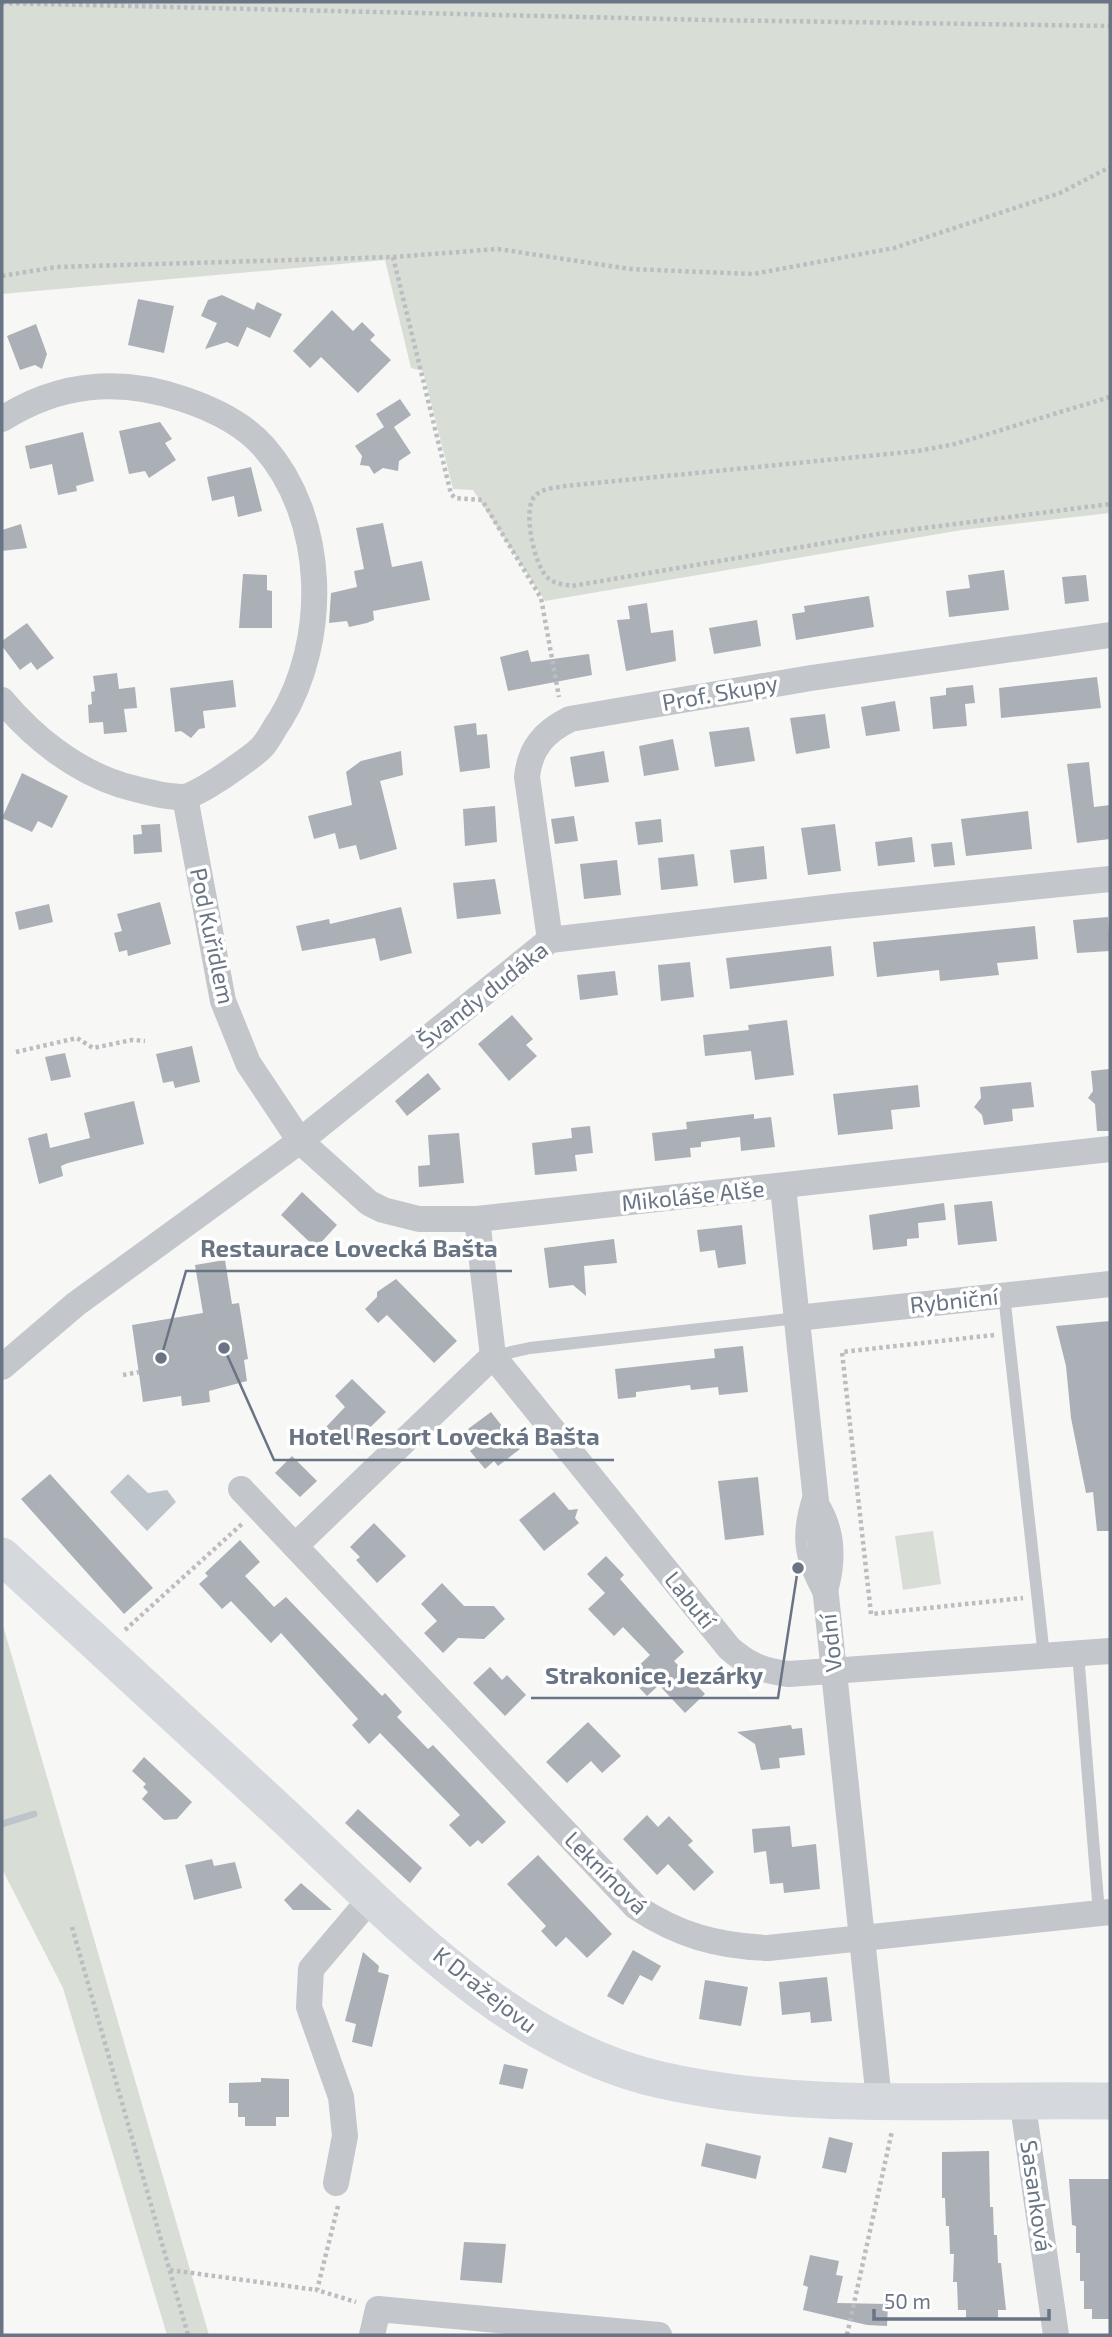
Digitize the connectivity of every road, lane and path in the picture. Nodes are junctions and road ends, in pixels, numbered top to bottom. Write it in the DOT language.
graph roads {
  1 [pos="2,3"];
  2 [pos="1110,26"];
  3 [pos="1110,167"];
  4 [pos="393,257"];
  5 [pos="2,276"];
  6 [pos="1110,397"];
  7 [pos="2,419"];
  8 [pos="1110,504"];
  9 [pos="1110,635"];
  10 [pos="2,700"];
  11 [pos="564,722"];
  12 [pos="185,797"];
  13 [pos="1110,879"];
  14 [pos="550,940"];
  15 [pos="145,1041"];
  16 [pos="16,1052"];
  17 [pos="300,1141"];
  18 [pos="1110,1150"];
  19 [pos="783,1187"];
  20 [pos="477,1219"];
  21 [pos="1110,1284"];
  22 [pos="1004,1295"];
  23 [pos="797,1318"];
  24 [pos="1008,1334"];
  25 [pos="493,1356"];
  26 [pos="2,1367"];
  27 [pos="139,1373"];
  28 [pos="122,1375"];
  29 [pos="250,1498"];
  30 [pos="295,1546"];
  31 [pos="2,1556"];
  32 [pos="1038,1596"];
  33 [pos="104,1649"];
  34 [pos="1110,1651"];
  35 [pos="1078,1653"];
  36 [pos="1044,1656"];
  37 [pos="834,1672"];
  38 [pos="372,1897"];
  39 [pos="1105,1912"];
  40 [pos="72,1927"];
  41 [pos="862,1936"];
  42 [pos="1022,2099"];
  43 [pos="1110,2101"];
  44 [pos="886,2112"];
  45 [pos="337,2183"];
  46 [pos="170,2270"];
  47 [pos="317,2290"];
  48 [pos="378,2309"];
  49 [pos="188,2335"];
  50 [pos="372,2335"];
  51 [pos="659,2335"];
  52 [pos="847,2335"];
  53 [pos="1056,2335"];
  1 -- 2 [label="path"];
  3 -- 4 [label="path"];
  4 -- 5 [label="path"];
  4 -- 11 [label="path"];
  6 -- 8 [label="path"];
  7 -- 12 [label="street"];
  9 -- 11 [label="street, Prof. Skupy"];
  10 -- 12 [label="street"];
  11 -- 14 [label="street, Prof. Skupy"];
  12 -- 17 [label="street, Pod Kuřidlem"];
  13 -- 14 [label="street, Švandy dudáka"];
  14 -- 17 [label="street, Švandy dudáka"];
  15 -- 16 [label="path"];
  17 -- 20 [label="street, Mikoláše Alše"];
  17 -- 26 [label="street, Švandy dudáka"];
  18 -- 19 [label="street, Mikoláše Alše"];
  19 -- 20 [label="street, Mikoláše Alše"];
  19 -- 23 [label="street, Vodní"];
  20 -- 25 [label="street"];
  21 -- 22 [label="street, Rybniční"];
  22 -- 23 [label="street, Rybniční"];
  22 -- 24 [label="lane"];
  23 -- 25 [label="lane"];
  23 -- 37 [label="street, Vodní"];
  24 -- 32 [label="lane"];
  24 -- 32 [label="path"];
  25 -- 30 [label="street"];
  25 -- 37 [label="street, Labutí"];
  27 -- 28 [label="path"];
  29 -- 30 [label="street, Leknínová"];
  29 -- 33 [label="path"];
  30 -- 41 [label="street, Leknínová"];
  31 -- 33 [label="street, K Dražejovu"];
  32 -- 36 [label="lane"];
  33 -- 38 [label="street, K Dražejovu"];
  34 -- 35 [label="street, Labutí"];
  35 -- 36 [label="street, Labutí"];
  35 -- 39 [label="lane"];
  36 -- 37 [label="street, Labutí"];
  37 -- 41 [label="street, Vodní"];
  38 -- 44 [label="street, K Dražejovu"];
  38 -- 45 [label="street"];
  39 -- 41 [label="street, Leknínová"];
  40 -- 46 [label="path"];
  41 -- 44 [label="street, Vodní"];
  42 -- 43 [label="street, K Dražejovu"];
  42 -- 44 [label="street, K Dražejovu"];
  42 -- 53 [label="street, Sasanková"];
  44 -- 52 [label="path"];
  45 -- 47 [label="path"];
  46 -- 47 [label="path"];
  46 -- 49 [label="path"];
  47 -- 48 [label="path"];
  48 -- 50 [label="street"];
  48 -- 51 [label="street"];
}
